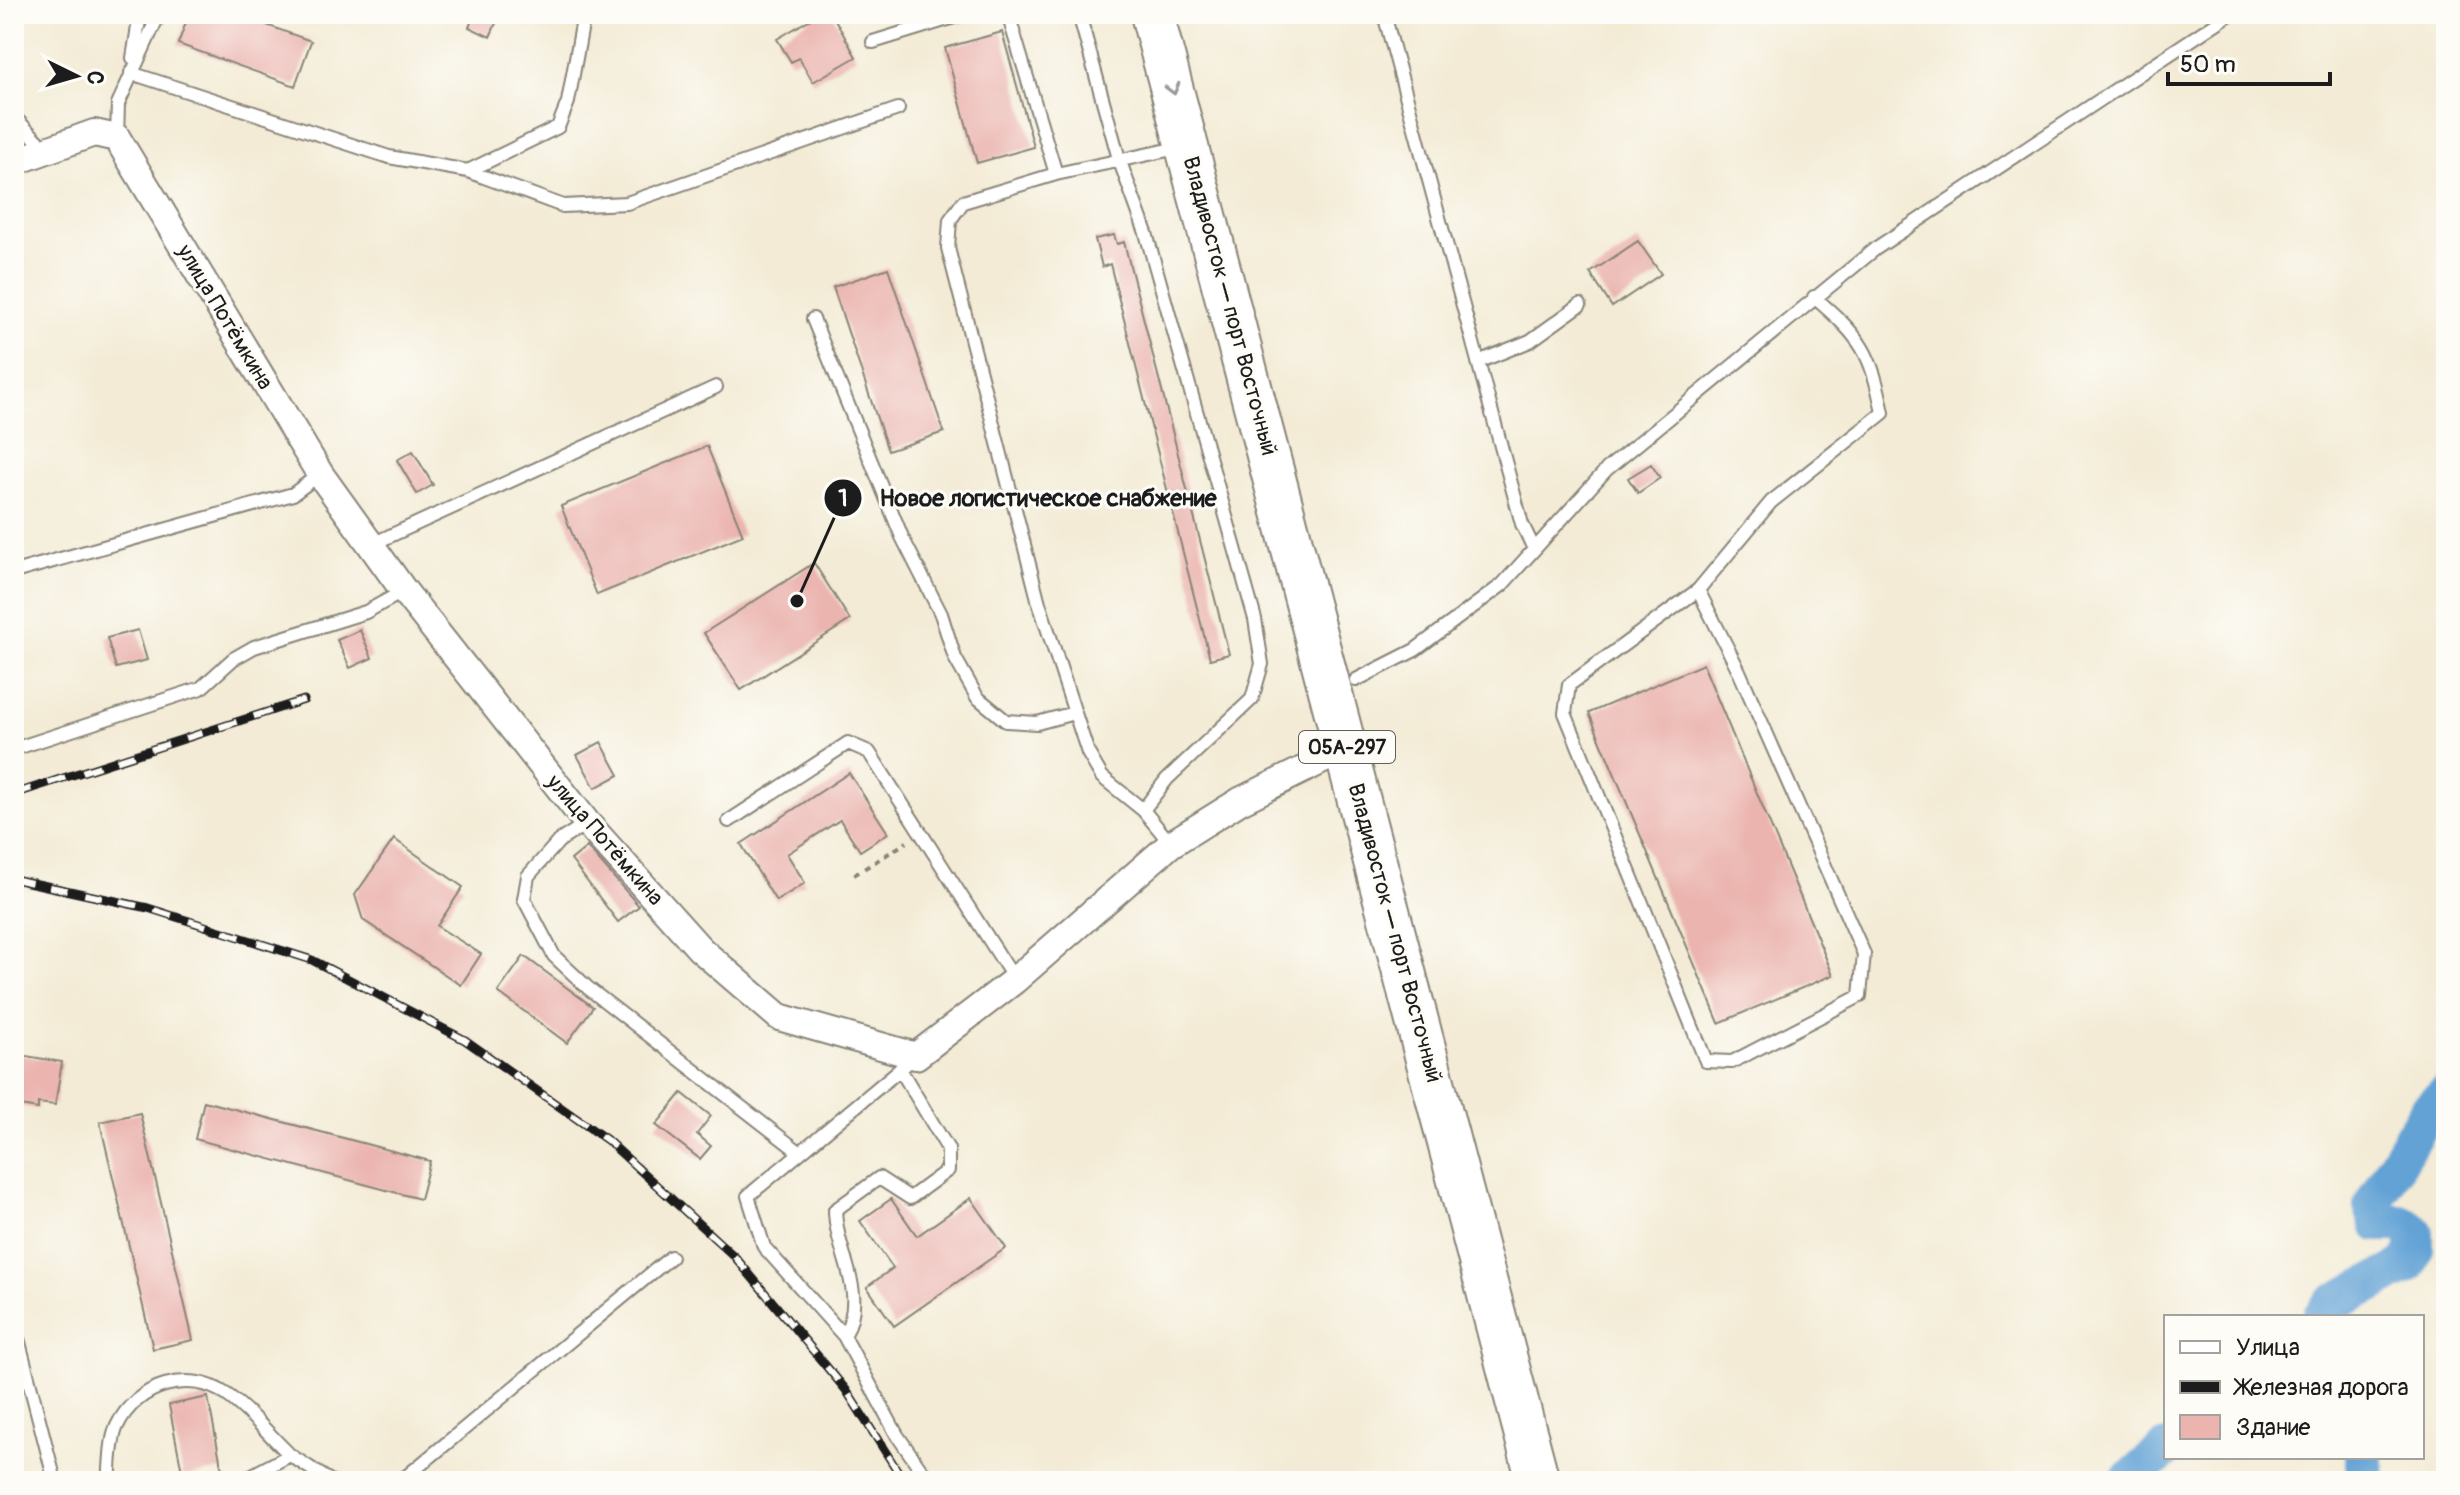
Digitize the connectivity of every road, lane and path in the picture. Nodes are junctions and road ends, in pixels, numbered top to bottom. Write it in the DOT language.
graph roads {
  1 [pos="140,14"];
  2 [pos="159,14"];
  3 [pos="584,14"];
  4 [pos="964,14"];
  5 [pos="1008,14"];
  6 [pos="1079,14"];
  7 [pos="1152,14"];
  8 [pos="1181,14"];
  9 [pos="1384,14"];
  10 [pos="2230,14"];
  11 [pos="873,42"];
  12 [pos="131,73"];
  13 [pos="898,109"];
  14 [pos="14,117"];
  15 [pos="117,138"];
  16 [pos="1188,146"];
  17 [pos="48,151"];
  18 [pos="1119,159"];
  19 [pos="14,162"];
  20 [pos="468,171"];
  21 [pos="1056,174"];
  22 [pos="1814,297"];
  23 [pos="1580,305"];
  24 [pos="813,319"];
  25 [pos="1478,362"];
  26 [pos="716,387"];
  27 [pos="320,474"];
  28 [pos="370,545"];
  29 [pos="1534,549"];
  30 [pos="14,572"];
  31 [pos="1698,590"];
  32 [pos="404,591"];
  33 [pos="1356,680"];
  34 [pos="1074,713"];
  35 [pos="1347,748"];
  36 [pos="14,749"];
  37 [pos="1143,810"];
  38 [pos="729,821"];
  39 [pos="587,823"];
  40 [pos="919,834"];
  41 [pos="1171,844"];
  42 [pos="854,875"];
  43 [pos="1015,980"];
  44 [pos="908,1063"];
  45 [pos="798,1151"];
  46 [pos="671,1257"];
  47 [pos="14,1323"];
  48 [pos="844,1336"];
  49 [pos="290,1455"];
  50 [pos="55,1481"];
  51 [pos="109,1481"];
  52 [pos="241,1481"];
  53 [pos="330,1481"];
  54 [pos="401,1481"];
  55 [pos="929,1481"];
  56 [pos="1538,1481"];
  57 [pos="1565,1481"];
  1 -- 12 [label="lane"];
  2 -- 12 [label="lane"];
  3 -- 20 [label="lane"];
  4 -- 11 [label="lane"];
  5 -- 21 [label="lane"];
  6 -- 18 [label="lane"];
  7 -- 16 [label="highway, Владивосток — порт Восточный / 05А-297, one-way"];
  8 -- 33 [label="highway, Владивосток — порт Восточный / 05А-297"];
  9 -- 25 [label="lane"];
  10 -- 22 [label="lane"];
  12 -- 15 [label="lane"];
  12 -- 20 [label="lane"];
  13 -- 20 [label="lane"];
  14 -- 17 [label="lane"];
  15 -- 17 [label="street"];
  15 -- 27 [label="street, улица Потёмкина"];
  16 -- 18 [label="lane"];
  16 -- 35 [label="highway, Владивосток — порт Восточный / 05А-297"];
  17 -- 19 [label="street"];
  18 -- 21 [label="lane"];
  18 -- 37 [label="lane"];
  21 -- 34 [label="lane"];
  22 -- 29 [label="lane"];
  22 -- 31 [label="lane"];
  23 -- 25 [label="lane"];
  24 -- 34 [label="lane"];
  25 -- 29 [label="lane"];
  26 -- 28 [label="lane"];
  27 -- 28 [label="street, улица Потёмкина"];
  27 -- 30 [label="lane"];
  28 -- 32 [label="street, улица Потёмкина"];
  29 -- 33 [label="lane"];
  31 -- 31 [label="lane"];
  32 -- 36 [label="lane"];
  32 -- 39 [label="street, улица Потёмкина"];
  33 -- 57 [label="highway, Владивосток — порт Восточный / 05А-297"];
  34 -- 37 [label="lane"];
  35 -- 41 [label="street"];
  35 -- 56 [label="highway, Владивосток — порт Восточный / 05А-297"];
  37 -- 41 [label="lane"];
  38 -- 40 [label="lane"];
  39 -- 44 [label="street, улица Потёмкина"];
  39 -- 45 [label="lane"];
  40 -- 42 [label="path"];
  40 -- 43 [label="lane"];
  41 -- 43 [label="street"];
  43 -- 44 [label="street"];
  44 -- 45 [label="lane"];
  44 -- 48 [label="lane"];
  45 -- 48 [label="lane"];
  46 -- 54 [label="lane"];
  47 -- 50 [label="lane"];
  48 -- 55 [label="lane"];
  49 -- 51 [label="lane"];
  49 -- 52 [label="lane"];
  49 -- 53 [label="lane"];
}
